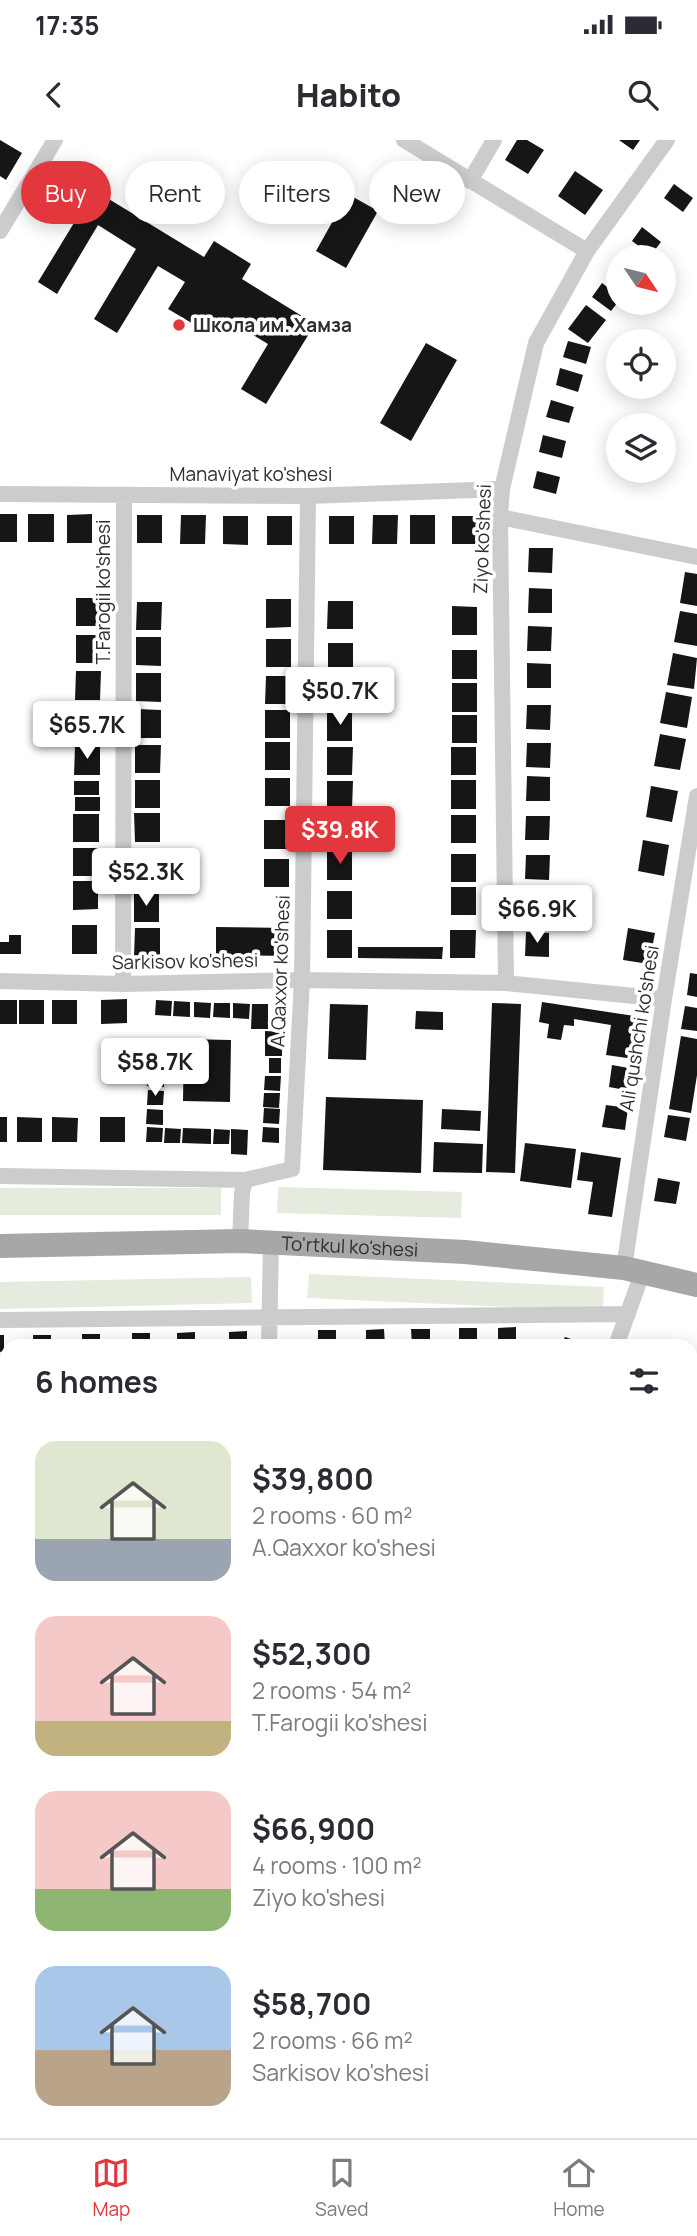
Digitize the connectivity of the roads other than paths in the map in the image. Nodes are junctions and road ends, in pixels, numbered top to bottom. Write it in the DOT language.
graph roads {
  1 [pos="55,140"];
  2 [pos="404,140"];
  3 [pos="494,140"];
  4 [pos="667,140"];
  5 [pos="470,181"];
  6 [pos="0,231"];
  7 [pos="587,251"];
  8 [pos="502,489"];
  9 [pos="0,494"];
  10 [pos="124,495"];
  11 [pos="308,496"];
  12 [pos="500,517"];
  13 [pos="697,557"];
  14 [pos="697,796"];
  15 [pos="302,980"];
  16 [pos="0,981"];
  17 [pos="506,983"];
  18 [pos="123,984"];
  19 [pos="664,999"];
  20 [pos="0,1176"];
  21 [pos="245,1180"];
  22 [pos="240,1241"];
  23 [pos="271,1242"];
  24 [pos="0,1246"];
  25 [pos="633,1270"];
  26 [pos="697,1285"];
  27 [pos="628,1314"];
  28 [pos="268,1316"];
  29 [pos="0,1320"];
  30 [pos="269,1339"];
  31 [pos="619,1339"];
  1 -- 6 [label="street"];
  2 -- 5 [label="street"];
  3 -- 5 [label="street"];
  4 -- 7 [label="street, Ziyo ko'shesi"];
  5 -- 7 [label="street"];
  7 -- 8 [label="street, Ziyo ko'shesi"];
  8 -- 11 [label="street, Manaviyat ko'shesi"];
  8 -- 12 [label="street, Ziyo ko'shesi"];
  9 -- 10 [label="street, Manaviyat ko'shesi"];
  10 -- 11 [label="street, Manaviyat ko'shesi"];
  10 -- 18 [label="street, T.Farogii ko'shesi"];
  11 -- 15 [label="street, A.Qaxxor ko'shesi"];
  12 -- 13 [label="street"];
  12 -- 17 [label="street, Ziyo ko'shesi"];
  14 -- 19 [label="street, Ali qushchi ko'shesi"];
  15 -- 17 [label="street, Sarkisov ko'shesi"];
  15 -- 18 [label="street, Sarkisov ko'shesi"];
  15 -- 21 [label="street, A.Qaxxor ko'shesi"];
  16 -- 18 [label="street, Sarkisov ko'shesi"];
  17 -- 19 [label="street, Sarkisov ko'shesi"];
  19 -- 25 [label="street, Ali qushchi ko'shesi"];
  20 -- 21 [label="street"];
  21 -- 22 [label="street"];
  22 -- 23 [label="main road, To'rtkul ko'shesi"];
  22 -- 24 [label="main road, To'rtkul ko'shesi"];
  23 -- 25 [label="main road, To'rtkul ko'shesi"];
  23 -- 28 [label="street"];
  25 -- 26 [label="main road, To'rtkul ko'shesi"];
  25 -- 27 [label="street, Ali qushchi ko'shesi"];
  27 -- 28 [label="street"];
  27 -- 31 [label="street, Ali qushchi ko'shesi"];
  28 -- 29 [label="street"];
  28 -- 30 [label="street"];
}
